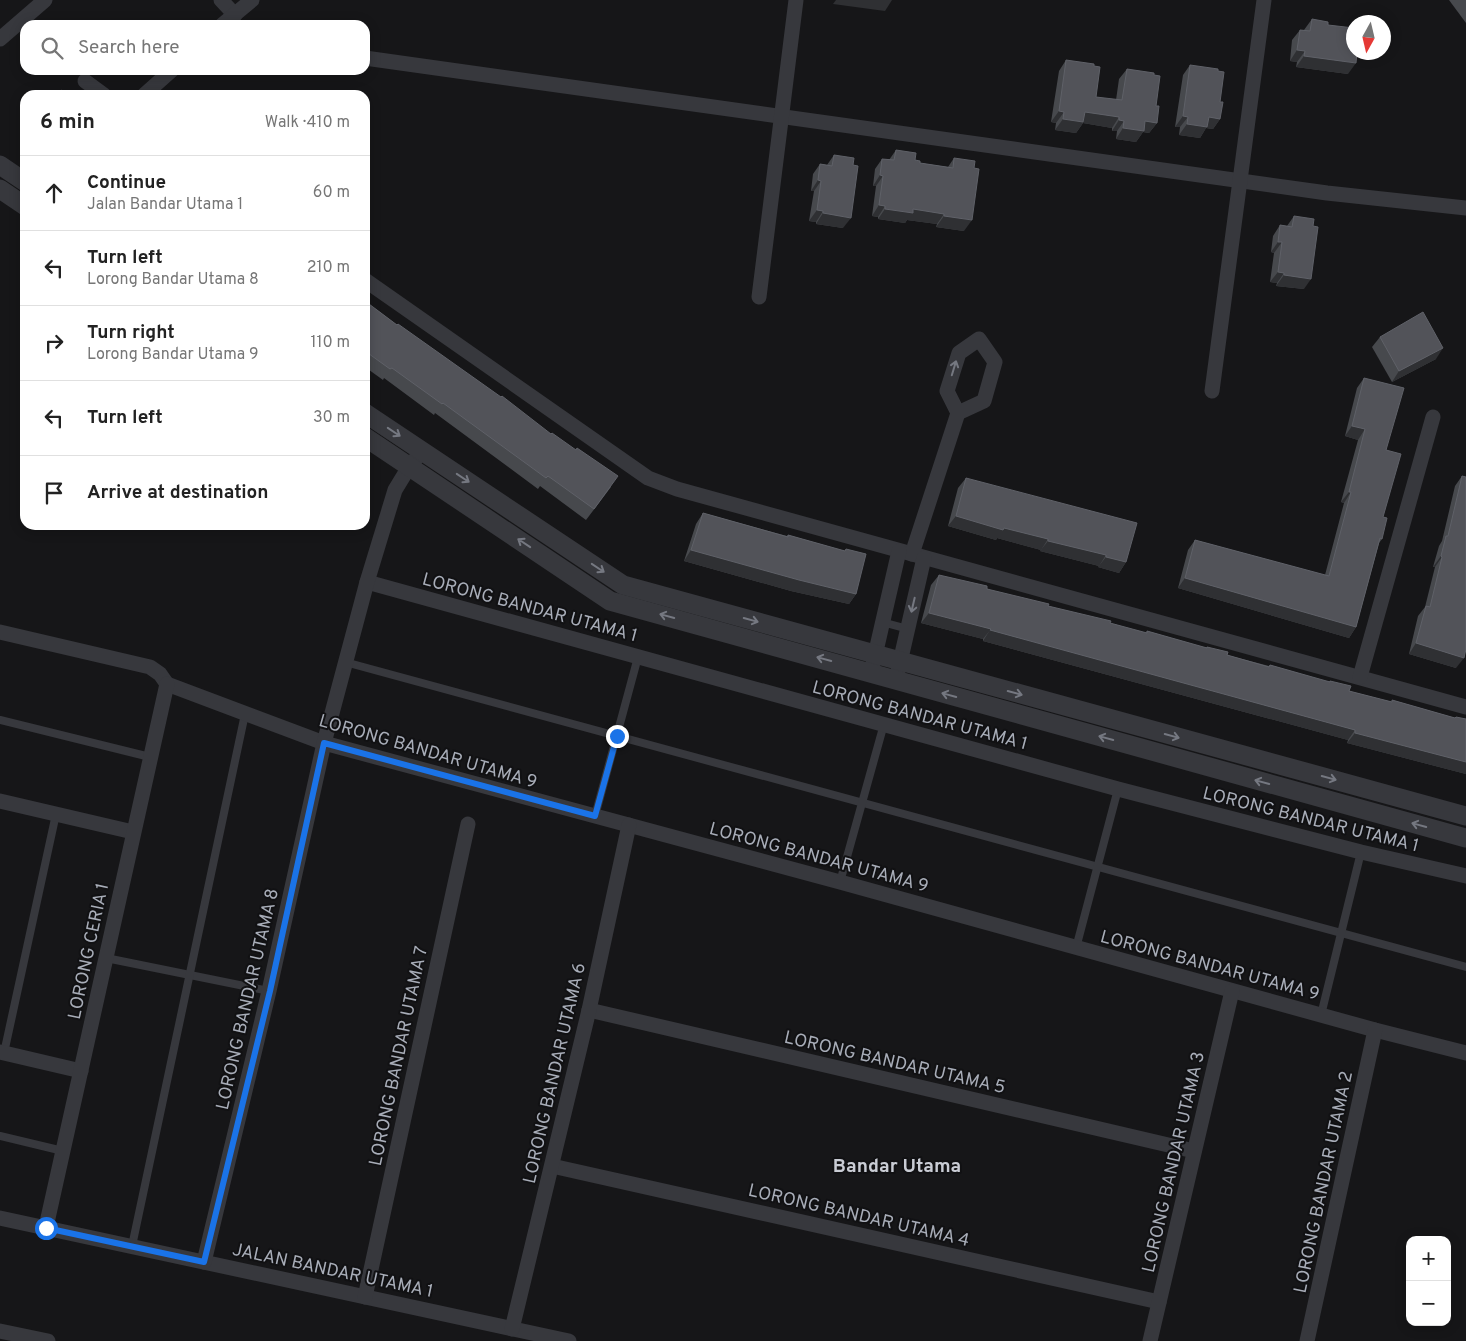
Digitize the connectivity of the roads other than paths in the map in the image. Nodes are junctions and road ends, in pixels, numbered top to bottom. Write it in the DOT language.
graph roads {
  1 [pos="45,0"];
  2 [pos="221,0"];
  3 [pos="252,0"];
  4 [pos="796,0"];
  5 [pos="1264,0"];
  6 [pos="235,15"];
  7 [pos="22,20"];
  8 [pos="228,20"];
  9 [pos="20,22"];
  10 [pos="0,39"];
  11 [pos="370,59"];
  12 [pos="166,75"];
  13 [pos="85,80"];
  14 [pos="98,90"];
  15 [pos="150,90"];
  16 [pos="781,116"];
  17 [pos="0,165"];
  18 [pos="20,179"];
  19 [pos="1240,180"];
  20 [pos="0,189"];
  21 [pos="20,203"];
  22 [pos="1466,208"];
  23 [pos="370,283"];
  24 [pos="760,297"];
  25 [pos="1212,391"];
  26 [pos="958,413"];
  27 [pos="370,415"];
  28 [pos="1433,417"];
  29 [pos="370,440"];
  30 [pos="422,451"];
  31 [pos="409,467"];
  32 [pos="911,554"];
  33 [pos="367,582"];
  34 [pos="882,622"];
  35 [pos="908,628"];
  36 [pos="0,632"];
  37 [pos="638,657"];
  38 [pos="345,662"];
  39 [pos="900,662"];
  40 [pos="873,664"];
  41 [pos="1360,678"];
  42 [pos="896,680"];
  43 [pos="167,684"];
  44 [pos="1466,707"];
  45 [pos="245,714"];
  46 [pos="0,720"];
  47 [pos="884,724"];
  48 [pos="617,736"];
  49 [pos="324,743"];
  50 [pos="150,757"];
  51 [pos="1118,789"];
  52 [pos="0,801"];
  53 [pos="862,803"];
  54 [pos="56,814"];
  55 [pos="595,816"];
  56 [pos="1466,816"];
  57 [pos="468,824"];
  58 [pos="628,825"];
  59 [pos="133,832"];
  60 [pos="1466,838"];
  61 [pos="1362,852"];
  62 [pos="1097,867"];
  63 [pos="1466,876"];
  64 [pos="840,882"];
  65 [pos="1342,933"];
  66 [pos="1076,948"];
  67 [pos="106,958"];
  68 [pos="1466,967"];
  69 [pos="190,975"];
  70 [pos="270,991"];
  71 [pos="1232,991"];
  72 [pos="588,1010"];
  73 [pos="1321,1014"];
  74 [pos="1375,1030"];
  75 [pos="2,1053"];
  76 [pos="1466,1054"];
  77 [pos="81,1071"];
  78 [pos="0,1136"];
  79 [pos="63,1151"];
  80 [pos="1194,1151"];
  81 [pos="552,1166"];
  82 [pos="0,1218"];
  83 [pos="46,1228"];
  84 [pos="132,1246"];
  85 [pos="204,1262"];
  86 [pos="365,1297"];
  87 [pos="1159,1302"];
  88 [pos="512,1328"];
  89 [pos="0,1331"];
  90 [pos="48,1341"];
  91 [pos="569,1341"];
  92 [pos="1150,1341"];
  93 [pos="1308,1341"];
  1 -- 7 [label="street"];
  2 -- 6 [label="street"];
  3 -- 6 [label="street"];
  4 -- 16 [label="street"];
  5 -- 19 [label="street"];
  6 -- 8 [label="street"];
  9 -- 10 [label="street"];
  11 -- 16 [label="street"];
  12 -- 15 [label="street"];
  13 -- 14 [label="street"];
  16 -- 19 [label="street"];
  16 -- 24 [label="street"];
  17 -- 18 [label="street"];
  19 -- 22 [label="street"];
  19 -- 25 [label="street"];
  20 -- 21 [label="street"];
  23 -- 32 [label="street"];
  26 -- 32 [label="street"];
  27 -- 30 [label="street, one-way"];
  28 -- 41 [label="street"];
  29 -- 31 [label="street"];
  30 -- 31 [label="street, LORONG BANDAR UTAMA 8"];
  30 -- 40 [label="street, one-way"];
  31 -- 33 [label="street, LORONG BANDAR UTAMA 8"];
  40 -- 31 [label="street, one-way"];
  32 -- 34 [label="street"];
  32 -- 35 [label="street, one-way"];
  32 -- 41 [label="street"];
  33 -- 37 [label="street, LORONG BANDAR UTAMA 1"];
  33 -- 38 [label="street, LORONG BANDAR UTAMA 8"];
  34 -- 35 [label="lane"];
  34 -- 40 [label="street"];
  35 -- 39 [label="street"];
  36 -- 43 [label="street"];
  37 -- 47 [label="street, LORONG BANDAR UTAMA 1"];
  37 -- 48 [label="lane"];
  38 -- 48 [label="lane"];
  38 -- 49 [label="street, LORONG BANDAR UTAMA 8"];
  39 -- 40 [label="street"];
  39 -- 42 [label="street"];
  39 -- 56 [label="street, one-way"];
  40 -- 42 [label="street"];
  41 -- 44 [label="street"];
  60 -- 42 [label="street, one-way"];
  43 -- 45 [label="street, LORONG BANDAR UTAMA 9"];
  43 -- 50 [label="street, LORONG CERIA 1"];
  45 -- 49 [label="street, LORONG BANDAR UTAMA 9"];
  45 -- 69 [label="lane"];
  46 -- 50 [label="lane"];
  47 -- 51 [label="street, LORONG BANDAR UTAMA 1"];
  47 -- 53 [label="lane"];
  48 -- 53 [label="lane"];
  48 -- 55 [label="lane"];
  49 -- 55 [label="street, LORONG BANDAR UTAMA 9"];
  49 -- 70 [label="street, LORONG BANDAR UTAMA 8"];
  50 -- 59 [label="street, LORONG CERIA 1"];
  51 -- 61 [label="street, LORONG BANDAR UTAMA 1"];
  51 -- 62 [label="lane"];
  52 -- 54 [label="street"];
  53 -- 62 [label="lane"];
  53 -- 64 [label="lane"];
  54 -- 59 [label="street"];
  54 -- 75 [label="lane"];
  55 -- 58 [label="street, LORONG BANDAR UTAMA 9"];
  57 -- 86 [label="street, LORONG BANDAR UTAMA 7"];
  58 -- 64 [label="street, LORONG BANDAR UTAMA 9"];
  58 -- 72 [label="street, LORONG BANDAR UTAMA 6"];
  59 -- 67 [label="street, LORONG CERIA 1"];
  61 -- 63 [label="street, LORONG BANDAR UTAMA 1"];
  61 -- 65 [label="lane"];
  62 -- 65 [label="lane"];
  62 -- 66 [label="lane"];
  64 -- 66 [label="street, LORONG BANDAR UTAMA 9"];
  65 -- 68 [label="lane"];
  65 -- 73 [label="lane"];
  66 -- 71 [label="street, LORONG BANDAR UTAMA 9"];
  67 -- 69 [label="lane"];
  67 -- 77 [label="street, LORONG CERIA 1"];
  69 -- 70 [label="lane"];
  69 -- 84 [label="lane"];
  70 -- 85 [label="street, LORONG BANDAR UTAMA 8"];
  71 -- 73 [label="street, LORONG BANDAR UTAMA 9"];
  71 -- 80 [label="street, LORONG BANDAR UTAMA 3"];
  72 -- 80 [label="street, LORONG BANDAR UTAMA 5"];
  72 -- 81 [label="street, LORONG BANDAR UTAMA 6"];
  73 -- 74 [label="street, LORONG BANDAR UTAMA 9"];
  74 -- 76 [label="street, LORONG BANDAR UTAMA 9"];
  74 -- 93 [label="street, LORONG BANDAR UTAMA 2"];
  75 -- 77 [label="street"];
  77 -- 79 [label="street, LORONG CERIA 1"];
  78 -- 79 [label="lane"];
  79 -- 83 [label="street, LORONG CERIA 1"];
  80 -- 87 [label="street, LORONG BANDAR UTAMA 3"];
  81 -- 87 [label="street, LORONG BANDAR UTAMA 4"];
  81 -- 88 [label="street, LORONG BANDAR UTAMA 6"];
  82 -- 83 [label="street, JALAN BANDAR UTAMA 1"];
  83 -- 84 [label="street, JALAN BANDAR UTAMA 1"];
  84 -- 85 [label="street, JALAN BANDAR UTAMA 1"];
  85 -- 86 [label="street, JALAN BANDAR UTAMA 1"];
  86 -- 88 [label="street, JALAN BANDAR UTAMA 1"];
  87 -- 92 [label="street, LORONG BANDAR UTAMA 3"];
  88 -- 91 [label="street, JALAN BANDAR UTAMA 1"];
  89 -- 90 [label="street"];
}
